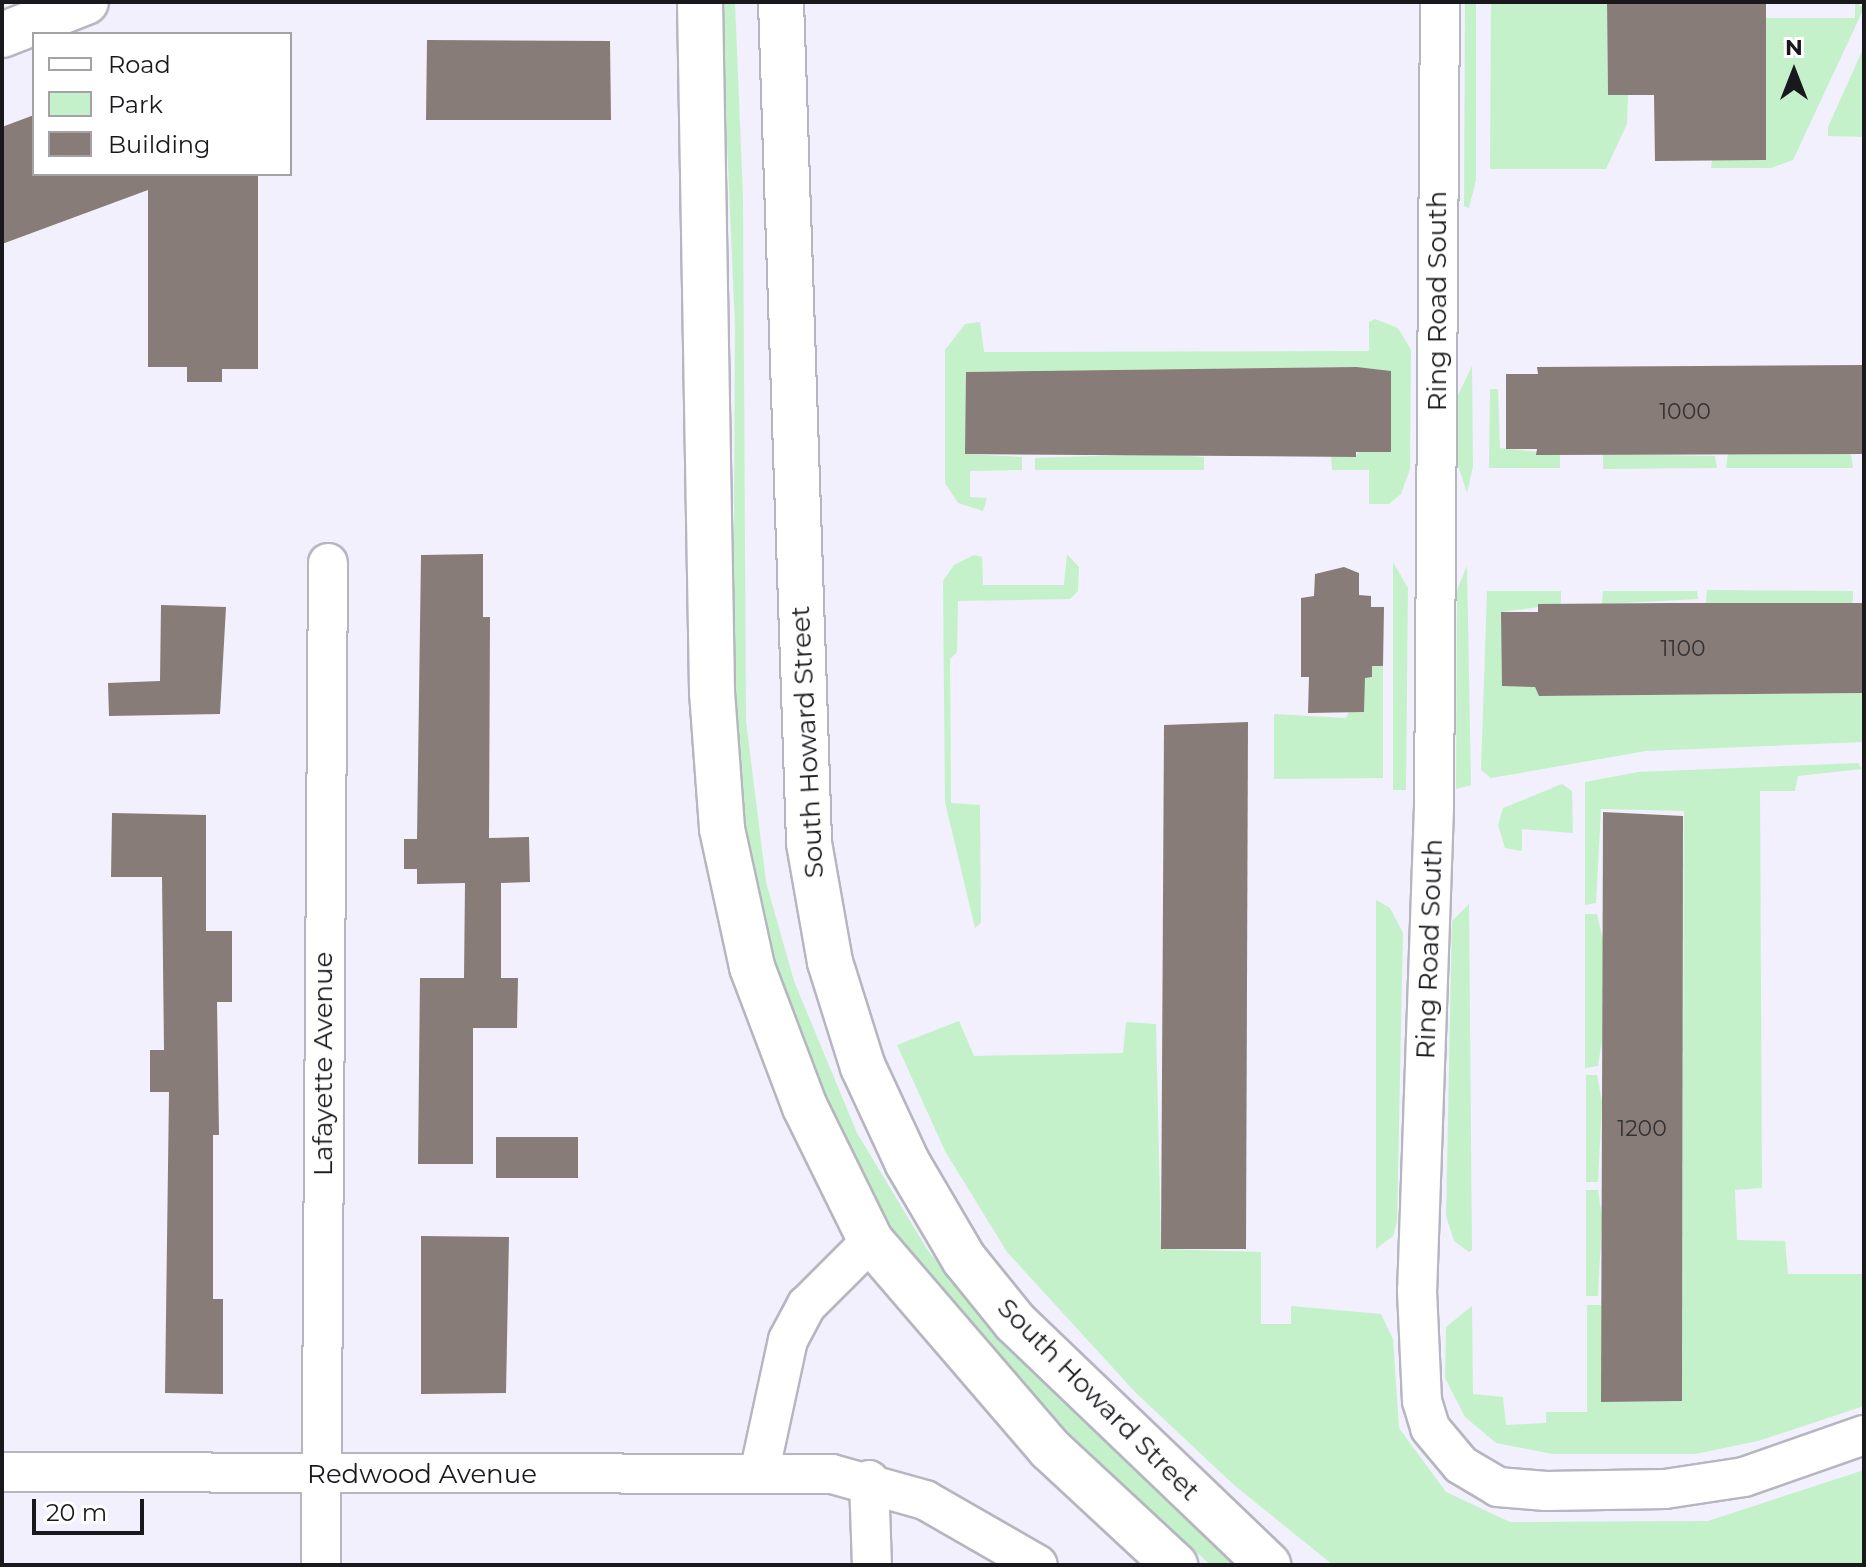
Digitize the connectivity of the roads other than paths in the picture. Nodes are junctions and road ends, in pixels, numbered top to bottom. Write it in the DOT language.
graph roads {
  1 [pos="86,2"];
  2 [pos="700,2"];
  3 [pos="781,2"];
  4 [pos="1440,2"];
  5 [pos="2,35"];
  6 [pos="328,563"];
  7 [pos="871,1241"];
  8 [pos="1864,1435"];
  9 [pos="2,1472"];
  10 [pos="321,1474"];
  11 [pos="759,1474"];
  12 [pos="869,1480"];
  13 [pos="321,1565"];
  14 [pos="872,1565"];
  15 [pos="1038,1565"];
  16 [pos="1175,1565"];
  17 [pos="1268,1565"];
  1 -- 5 [label="street"];
  2 -- 7 [label="street"];
  3 -- 17 [label="street, South Howard Street"];
  4 -- 8 [label="street, Ring Road South"];
  6 -- 10 [label="street, Lafayette Avenue"];
  7 -- 11 [label="street"];
  7 -- 16 [label="street"];
  9 -- 10 [label="street, Redwood Avenue"];
  10 -- 11 [label="street, Redwood Avenue"];
  10 -- 13 [label="street, Lafayette Avenue"];
  11 -- 12 [label="street, Redwood Avenue"];
  12 -- 14 [label="street"];
  12 -- 15 [label="street, Redwood Avenue"];
}
